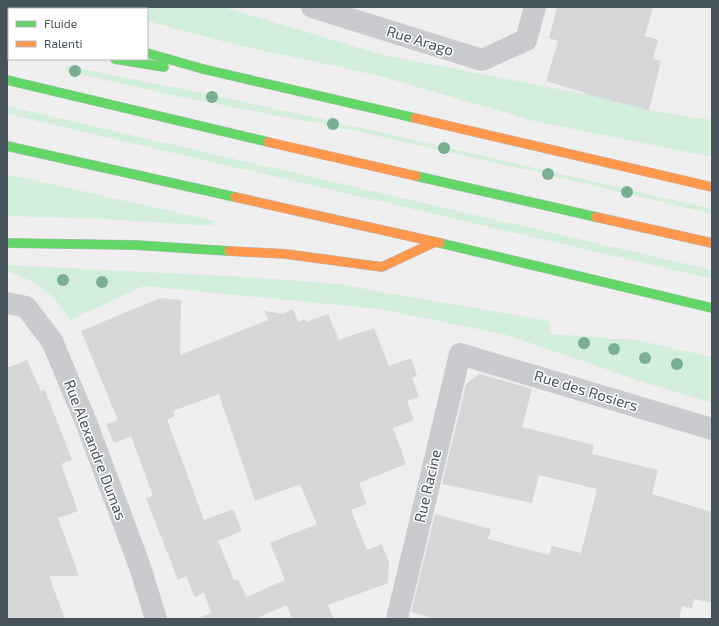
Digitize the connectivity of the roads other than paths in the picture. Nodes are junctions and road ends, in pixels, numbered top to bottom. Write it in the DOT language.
graph roads {
  1 [pos="312,7"];
  2 [pos="535,7"];
  3 [pos="148,53"];
  4 [pos="121,60"];
  5 [pos="203,69"];
  6 [pos="7,80"];
  7 [pos="7,146"];
  8 [pos="712,187"];
  9 [pos="435,242"];
  10 [pos="7,243"];
  11 [pos="712,243"];
  12 [pos="7,303"];
  13 [pos="712,308"];
  14 [pos="460,354"];
  15 [pos="712,429"];
  16 [pos="156,619"];
  17 [pos="397,619"];
  1 -- 2 [label="street, Rue Arago"];
  3 -- 5 [label="highway"];
  4 -- 5 [label="highway"];
  5 -- 8 [label="highway"];
  6 -- 11 [label="highway"];
  7 -- 9 [label="highway"];
  9 -- 10 [label="highway"];
  9 -- 13 [label="highway"];
  12 -- 16 [label="street, Rue Alexandre Dumas"];
  14 -- 15 [label="street, Rue des Rosiers"];
  14 -- 17 [label="street, Rue Racine"];
}
